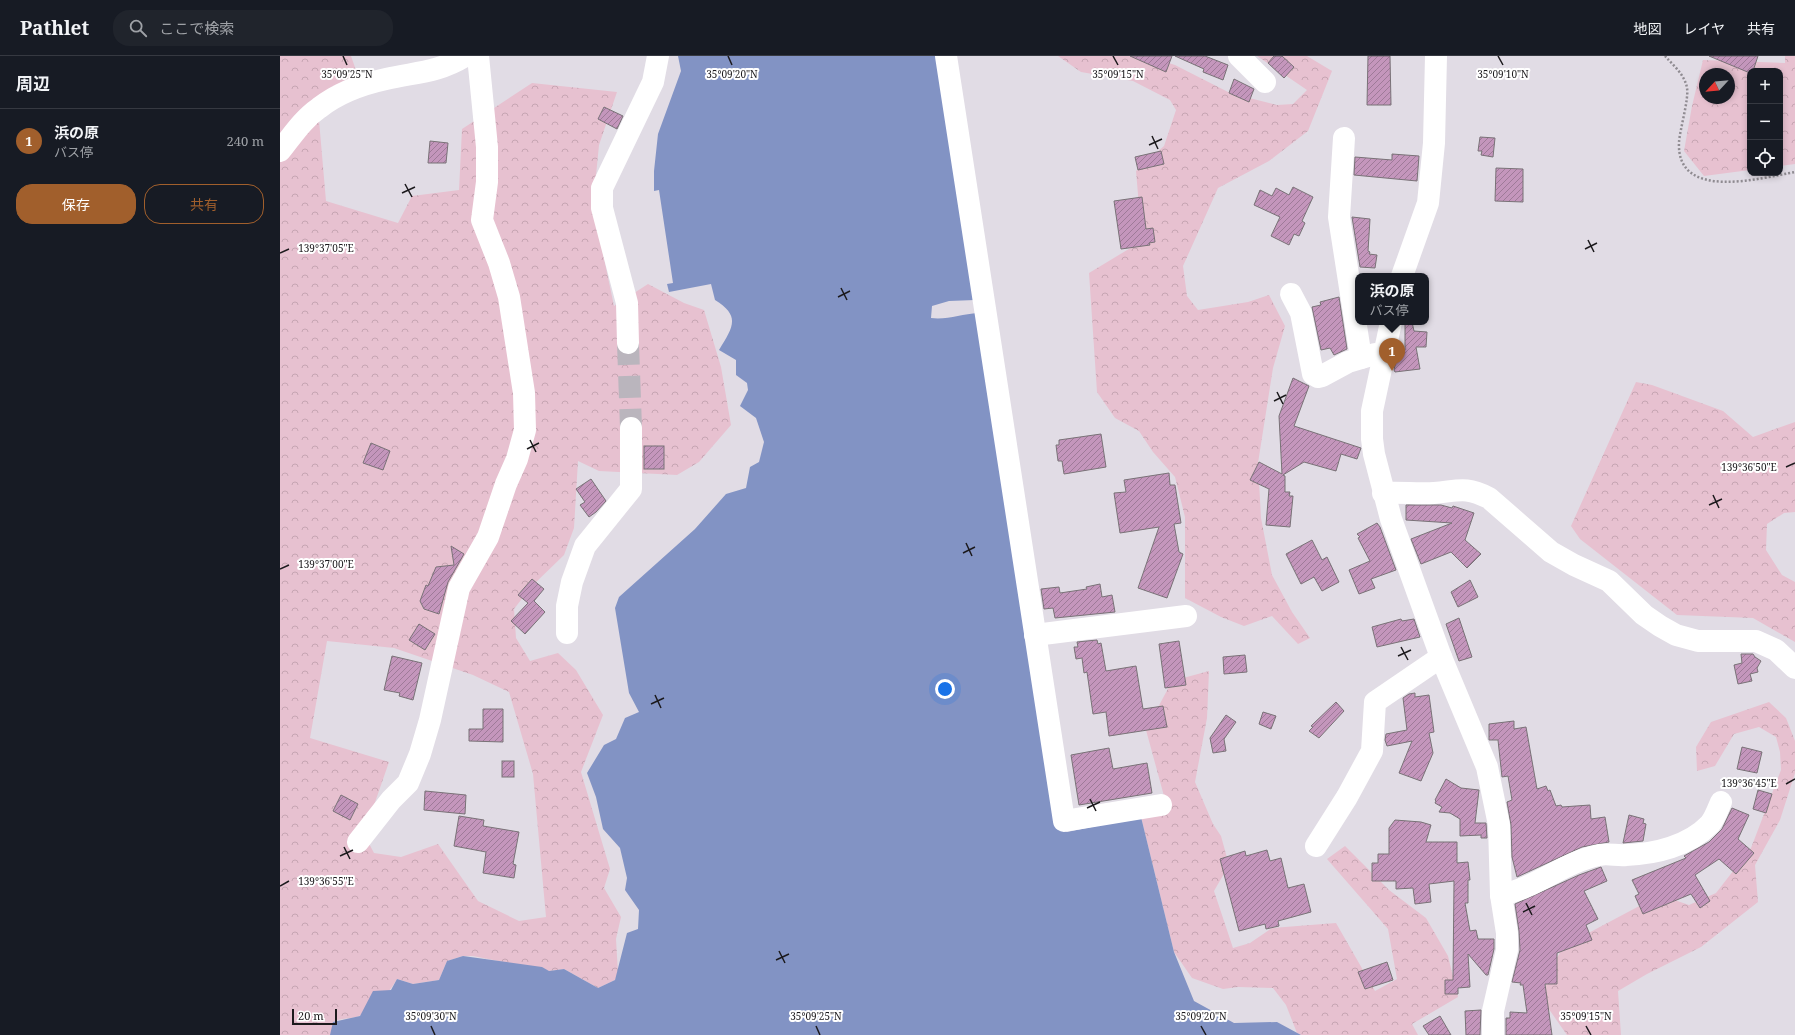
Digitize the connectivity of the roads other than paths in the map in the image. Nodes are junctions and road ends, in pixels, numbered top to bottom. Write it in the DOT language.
graph roads {
  1 [pos="465,56"];
  2 [pos="478,56"];
  3 [pos="658,56"];
  4 [pos="946,56"];
  5 [pos="1239,56"];
  6 [pos="1436,56"];
  7 [pos="1265,82"];
  8 [pos="1344,138"];
  9 [pos="280,151"];
  10 [pos="1403,273"];
  11 [pos="1291,294"];
  12 [pos="1355,323"];
  13 [pos="1355,325"];
  14 [pos="1390,325"];
  15 [pos="628,343"];
  16 [pos="1384,352"];
  17 [pos="1360,358"];
  18 [pos="631,428"];
  19 [pos="1383,493"];
  20 [pos="1186,616"];
  21 [pos="567,633"];
  22 [pos="1035,635"];
  23 [pos="1441,657"];
  24 [pos="1795,668"];
  25 [pos="1721,802"];
  26 [pos="1161,805"];
  27 [pos="358,842"];
  28 [pos="1316,846"];
  29 [pos="1501,895"];
  30 [pos="1493,1035"];
  1 -- 9 [label="street"];
  2 -- 27 [label="street"];
  3 -- 15 [label="street"];
  4 -- 22 [label="street"];
  5 -- 7 [label="street"];
  6 -- 10 [label="street"];
  8 -- 12 [label="street"];
  11 -- 17 [label="street"];
  13 -- 17 [label="street"];
  14 -- 16 [label="street"];
  16 -- 17 [label="street"];
  16 -- 19 [label="street"];
  18 -- 21 [label="street"];
  19 -- 23 [label="street"];
  19 -- 24 [label="street"];
  20 -- 22 [label="street"];
  22 -- 26 [label="street"];
  23 -- 28 [label="street"];
  23 -- 29 [label="street"];
  25 -- 29 [label="street"];
  29 -- 30 [label="street"];
}
